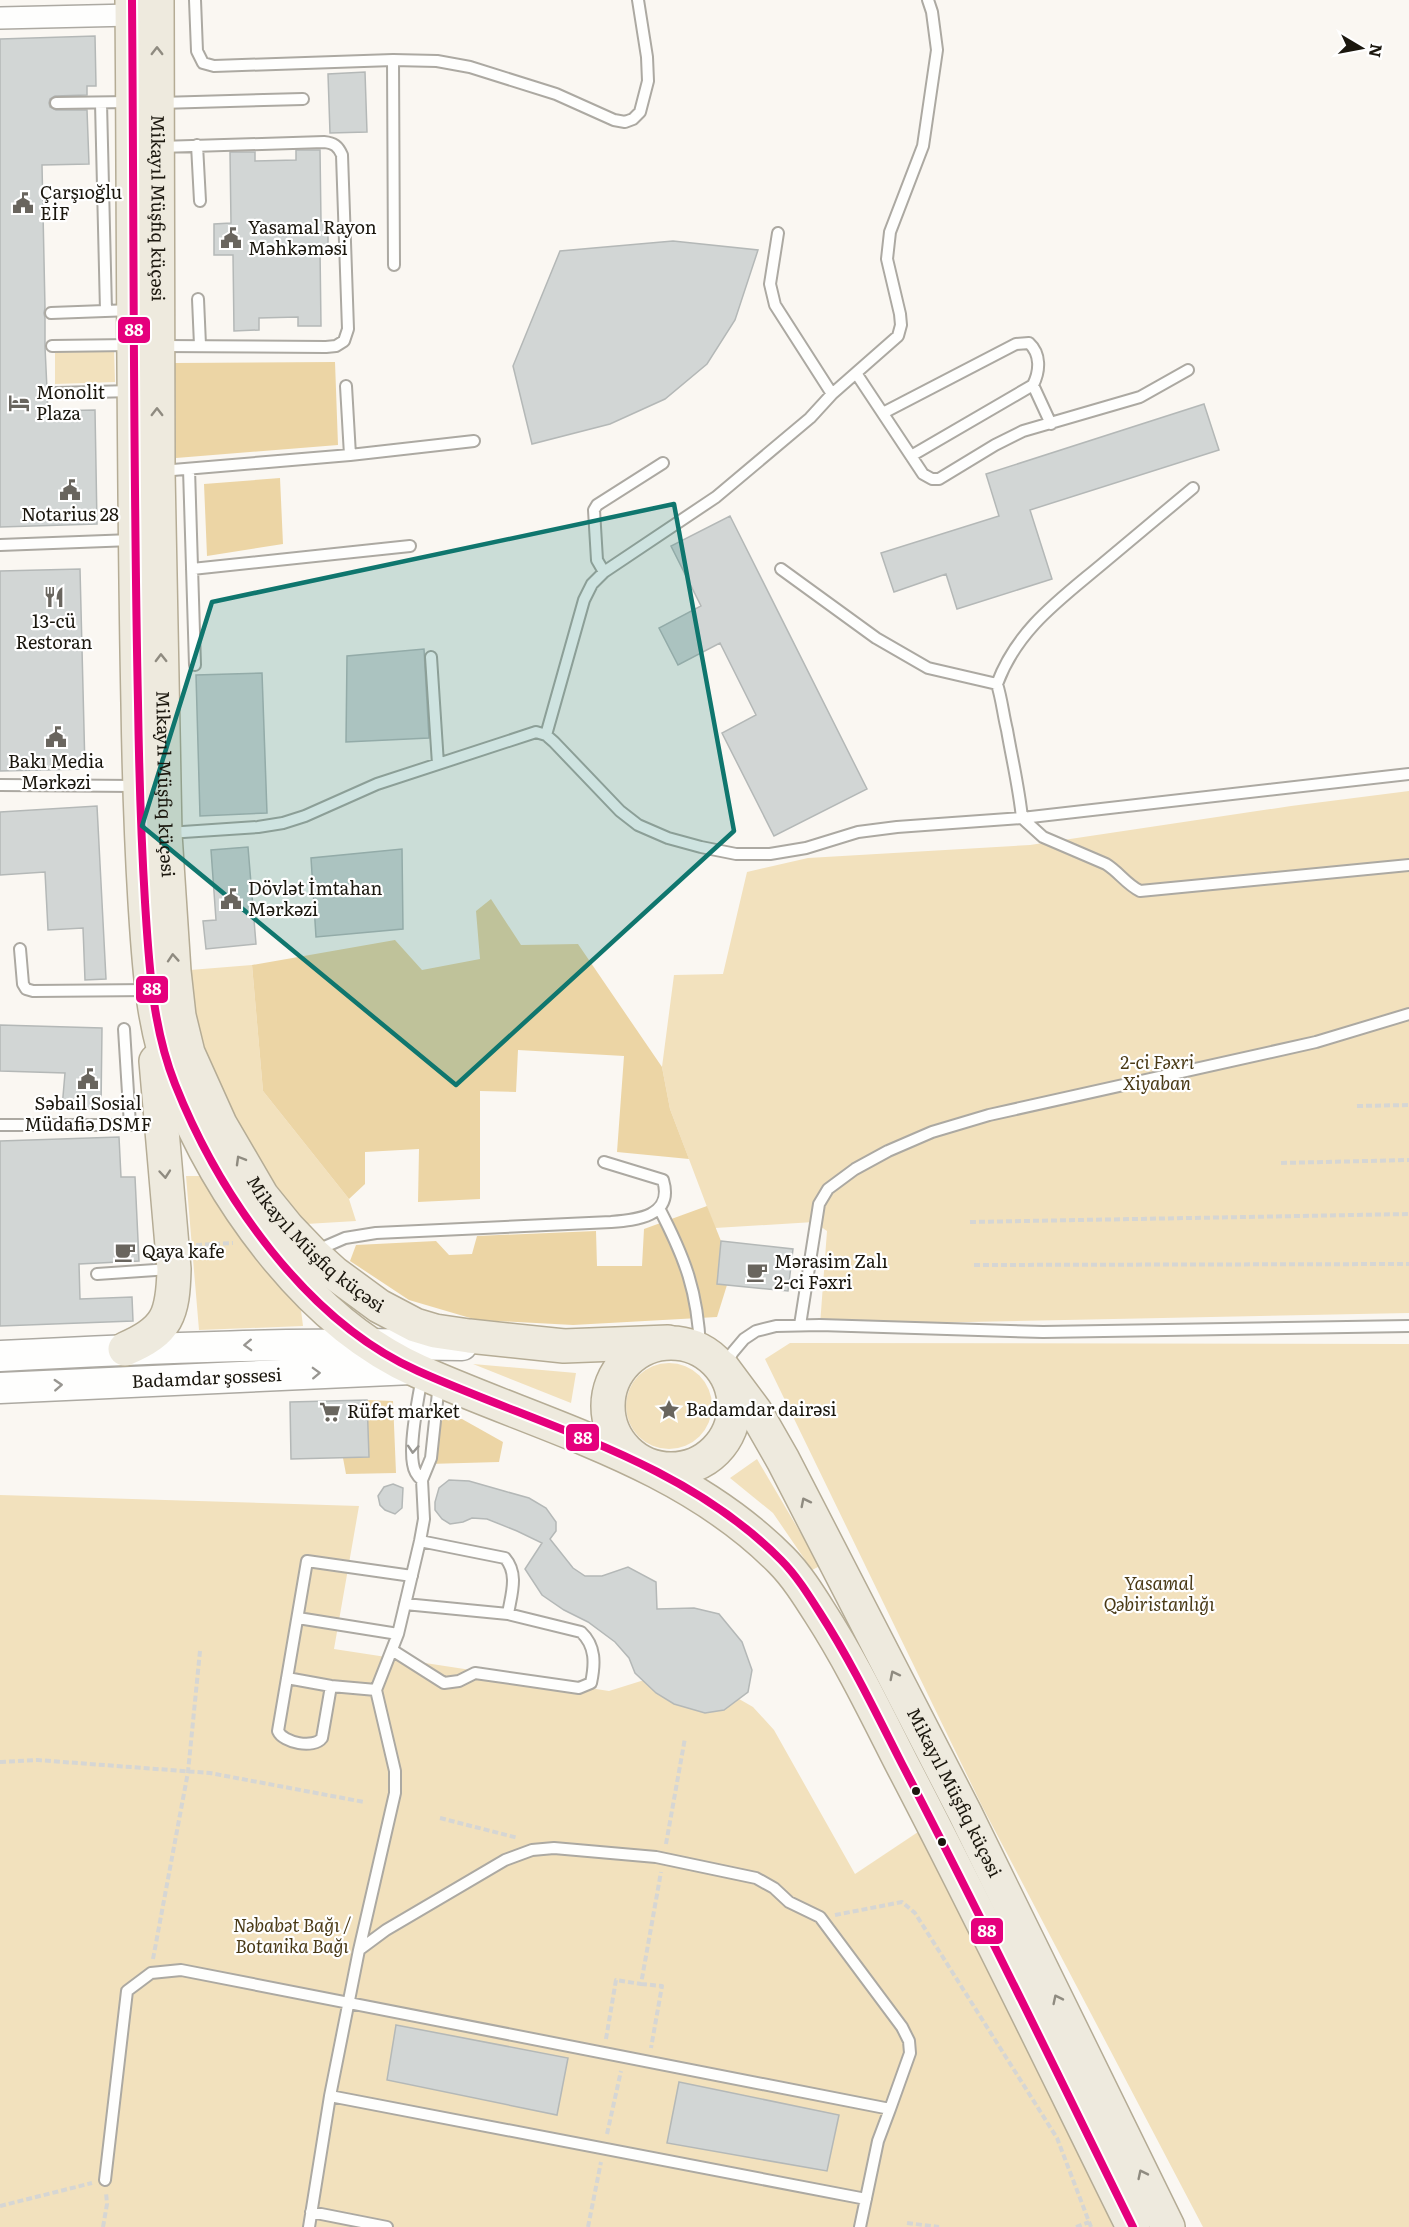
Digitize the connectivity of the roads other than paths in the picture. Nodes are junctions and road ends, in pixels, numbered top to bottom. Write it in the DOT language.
graph roads {
  1 [pos="195,0"];
  2 [pos="638,0"];
  3 [pos="928,0"];
  4 [pos="140,5"];
  5 [pos="0,18"];
  6 [pos="393,60"];
  7 [pos="303,99"];
  8 [pos="145,102"];
  9 [pos="56,103"];
  10 [pos="101,103"];
  11 [pos="198,145"];
  12 [pos="157,147"];
  13 [pos="200,201"];
  14 [pos="778,233"];
  15 [pos="394,265"];
  16 [pos="198,299"];
  17 [pos="120,310"];
  18 [pos="51,313"];
  19 [pos="145,345"];
  20 [pos="200,345"];
  21 [pos="52,346"];
  22 [pos="1188,370"];
  23 [pos="856,373"];
  24 [pos="1033,385"];
  25 [pos="346,386"];
  26 [pos="134,391"];
  27 [pos="56,393"];
  28 [pos="832,394"];
  29 [pos="882,413"];
  30 [pos="1051,424"];
  31 [pos="474,441"];
  32 [pos="350,455"];
  33 [pos="911,456"];
  34 [pos="663,463"];
  35 [pos="173,470"];
  36 [pos="1193,488"];
  37 [pos="135,540"];
  38 [pos="0,545"];
  39 [pos="410,546"];
  40 [pos="192,569"];
  41 [pos="781,569"];
  42 [pos="604,572"];
  43 [pos="431,657"];
  44 [pos="195,665"];
  45 [pos="997,684"];
  46 [pos="546,735"];
  47 [pos="438,764"];
  48 [pos="1409,774"];
  49 [pos="0,785"];
  50 [pos="140,786"];
  51 [pos="1022,818"];
  52 [pos="165,834"];
  53 [pos="1409,865"];
  54 [pos="21,949"];
  55 [pos="151,990"];
  56 [pos="1409,1014"];
  57 [pos="124,1029"];
  58 [pos="0,1125"];
  59 [pos="145,1125"];
  60 [pos="604,1162"];
  61 [pos="659,1208"];
  62 [pos="312,1253"];
  63 [pos="183,1258"];
  64 [pos="97,1274"];
  65 [pos="800,1325"];
  66 [pos="1409,1326"];
  67 [pos="668,1341"];
  68 [pos="370,1343"];
  69 [pos="564,1346"];
  70 [pos="125,1349"];
  71 [pos="0,1356"];
  72 [pos="712,1358"];
  73 [pos="425,1374"];
  74 [pos="0,1388"];
  75 [pos="644,1464"];
  76 [pos="422,1480"];
  77 [pos="420,1541"];
  78 [pos="412,1576"];
  79 [pos="405,1604"];
  80 [pos="508,1614"];
  81 [pos="298,1618"];
  82 [pos="398,1634"];
  83 [pos="392,1650"];
  84 [pos="287,1678"];
  85 [pos="331,1686"];
  86 [pos="376,1690"];
  87 [pos="359,1950"];
  88 [pos="349,2004"];
  89 [pos="330,2097"];
  90 [pos="890,2109"];
  91 [pos="105,2180"];
  92 [pos="866,2199"];
  93 [pos="311,2212"];
  94 [pos="309,2227"];
  95 [pos="387,2227"];
  96 [pos="860,2227"];
  97 [pos="1133,2227"];
  98 [pos="1168,2227"];
  1 -- 6 [label="lane"];
  2 -- 6 [label="lane"];
  3 -- 23 [label="lane"];
  4 -- 5 [label="street"];
  4 -- 8 [label="main road, Mikayıl Müşfiq küçəsi"];
  6 -- 15 [label="lane"];
  7 -- 8 [label="lane"];
  8 -- 10 [label="lane"];
  8 -- 12 [label="main road, Mikayıl Müşfiq küçəsi"];
  8 -- 17 [label="main road, Mikayıl Müşfiq küçəsi"];
  9 -- 10 [label="lane"];
  10 -- 17 [label="lane"];
  11 -- 12 [label="lane"];
  11 -- 13 [label="lane"];
  11 -- 20 [label="lane"];
  12 -- 19 [label="main road, Mikayıl Müşfiq küçəsi"];
  14 -- 28 [label="lane"];
  16 -- 20 [label="lane"];
  17 -- 18 [label="lane"];
  17 -- 19 [label="main road, Mikayıl Müşfiq küçəsi"];
  19 -- 20 [label="lane"];
  19 -- 21 [label="lane"];
  19 -- 26 [label="main road, Mikayıl Müşfiq küçəsi"];
  35 -- 19 [label="main road, Mikayıl Müşfiq küçəsi, one-way"];
  22 -- 30 [label="lane"];
  23 -- 28 [label="lane"];
  23 -- 29 [label="lane"];
  24 -- 29 [label="lane"];
  24 -- 30 [label="lane"];
  24 -- 33 [label="lane"];
  25 -- 32 [label="lane"];
  26 -- 27 [label="lane"];
  26 -- 37 [label="main road, Mikayıl Müşfiq küçəsi"];
  28 -- 42 [label="lane"];
  29 -- 33 [label="lane"];
  30 -- 33 [label="lane"];
  31 -- 32 [label="lane"];
  32 -- 35 [label="lane"];
  34 -- 42 [label="lane"];
  35 -- 40 [label="lane"];
  52 -- 35 [label="main road, Mikayıl Müşfiq küçəsi, one-way"];
  36 -- 45 [label="lane"];
  37 -- 38 [label="lane"];
  37 -- 50 [label="main road, Mikayıl Müşfiq küçəsi"];
  39 -- 40 [label="lane"];
  40 -- 44 [label="lane"];
  41 -- 45 [label="lane"];
  42 -- 46 [label="lane"];
  43 -- 47 [label="lane"];
  45 -- 51 [label="lane"];
  46 -- 47 [label="lane"];
  46 -- 51 [label="lane"];
  47 -- 52 [label="lane"];
  48 -- 51 [label="lane"];
  49 -- 50 [label="lane"];
  50 -- 55 [label="main road, Mikayıl Müşfiq küçəsi"];
  51 -- 53 [label="lane"];
  62 -- 52 [label="main road, Mikayıl Müşfiq küçəsi, one-way"];
  54 -- 55 [label="lane"];
  55 -- 59 [label="main road"];
  55 -- 68 [label="main road, Mikayıl Müşfiq küçəsi"];
  56 -- 65 [label="lane"];
  57 -- 59 [label="lane"];
  58 -- 59 [label="lane"];
  59 -- 63 [label="main road, one-way"];
  60 -- 61 [label="lane"];
  61 -- 62 [label="lane"];
  61 -- 72 [label="lane"];
  62 -- 69 [label="main road, Mikayıl Müşfiq küçəsi"];
  63 -- 64 [label="lane"];
  63 -- 70 [label="main road"];
  65 -- 66 [label="lane"];
  65 -- 72 [label="lane"];
  67 -- 69 [label="main road, Mikayıl Müşfiq küçəsi"];
  67 -- 72 [label="main road"];
  67 -- 75 [label="main road"];
  68 -- 69 [label="main road, Badamdar şossesi"];
  68 -- 70 [label="main road, Badamdar şossesi, one-way"];
  68 -- 73 [label="main road, Mikayıl Müşfiq küçəsi"];
  70 -- 71 [label="main road, Badamdar şossesi"];
  72 -- 75 [label="main road"];
  98 -- 72 [label="main road, Mikayıl Müşfiq küçəsi, one-way"];
  74 -- 73 [label="main road, Badamdar şossesi, one-way"];
  73 -- 75 [label="main road, Mikayıl Müşfiq küçəsi"];
  73 -- 76 [label="lane"];
  73 -- 76 [label="lane, one-way"];
  75 -- 97 [label="main road, Mikayıl Müşfiq küçəsi"];
  76 -- 77 [label="lane"];
  77 -- 78 [label="lane"];
  77 -- 80 [label="lane"];
  78 -- 79 [label="lane"];
  78 -- 81 [label="lane"];
  79 -- 80 [label="lane"];
  79 -- 82 [label="lane"];
  80 -- 83 [label="lane"];
  81 -- 82 [label="lane"];
  81 -- 84 [label="lane"];
  82 -- 83 [label="lane"];
  83 -- 86 [label="lane"];
  84 -- 85 [label="lane"];
  84 -- 85 [label="lane"];
  85 -- 86 [label="lane"];
  86 -- 87 [label="lane"];
  87 -- 88 [label="lane"];
  87 -- 90 [label="lane"];
  88 -- 89 [label="lane"];
  88 -- 90 [label="lane"];
  88 -- 91 [label="lane"];
  89 -- 92 [label="lane"];
  89 -- 93 [label="lane"];
  90 -- 92 [label="lane"];
  92 -- 96 [label="lane"];
  93 -- 94 [label="lane"];
  93 -- 95 [label="lane"];
}
